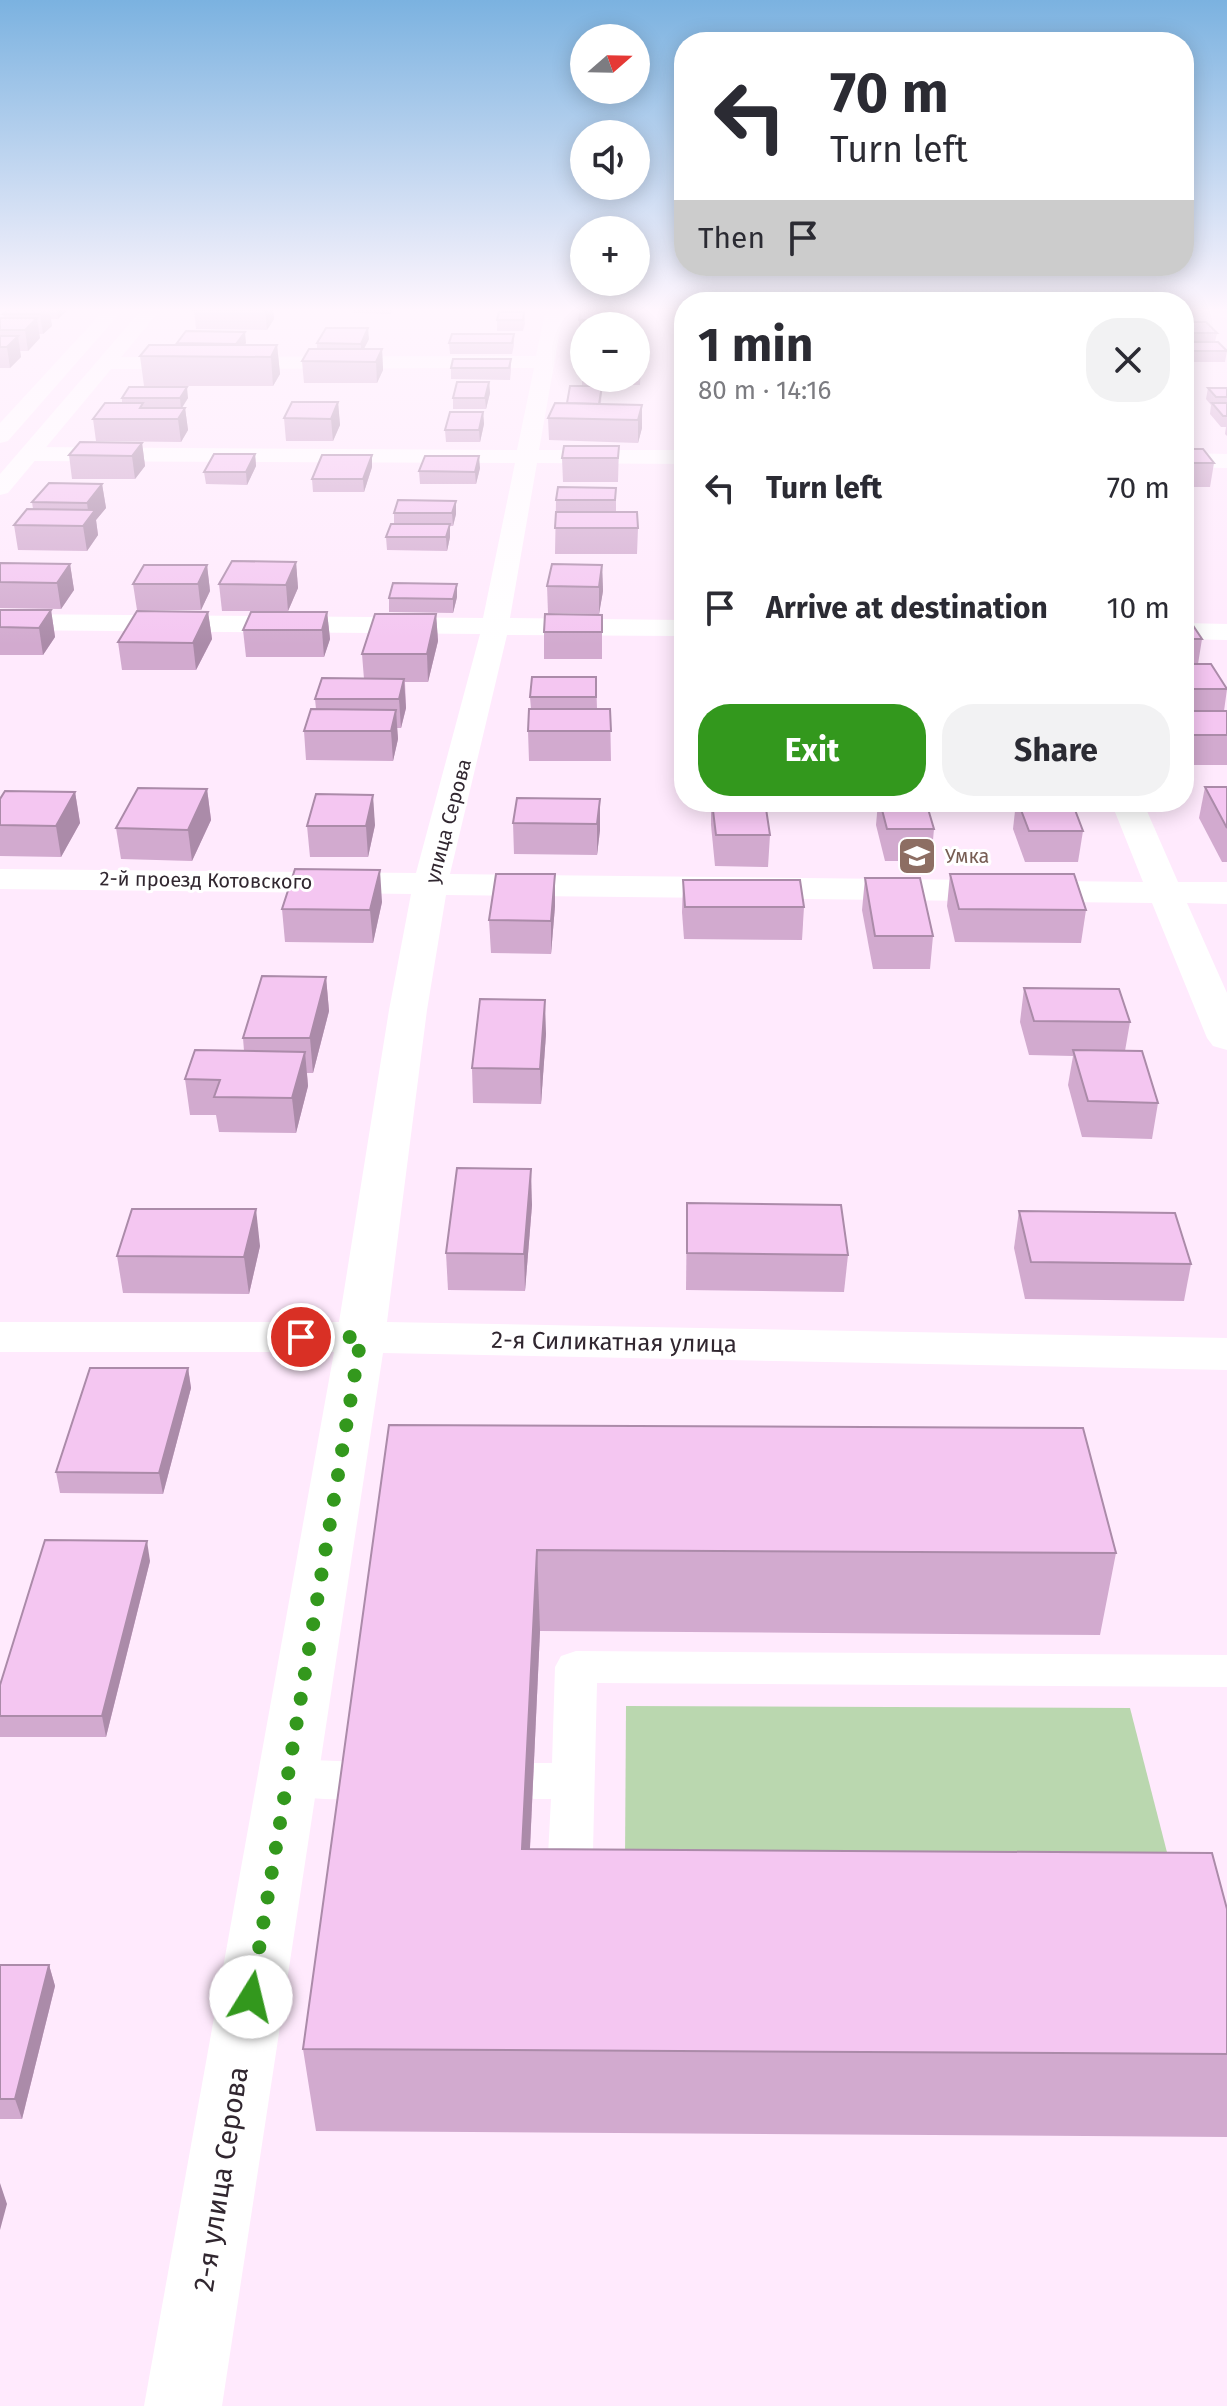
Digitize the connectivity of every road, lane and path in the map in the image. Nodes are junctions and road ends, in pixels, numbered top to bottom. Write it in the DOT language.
graph roads {
  1 [pos="14,420"];
  2 [pos="58,420"];
  3 [pos="533,420"];
  4 [pos="0,436"];
  5 [pos="29,454"];
  6 [pos="525,456"];
  7 [pos="674,457"];
  8 [pos="1194,460"];
  9 [pos="1227,461"];
  10 [pos="0,488"];
  11 [pos="0,622"];
  12 [pos="495,627"];
  13 [pos="674,628"];
  14 [pos="1194,631"];
  15 [pos="1227,632"];
  16 [pos="1131,812"];
  17 [pos="0,879"];
  18 [pos="431,882"];
  19 [pos="1163,892"];
  20 [pos="1227,893"];
  21 [pos="1227,1038"];
  22 [pos="0,1337"];
  23 [pos="361,1337"];
  24 [pos="1227,1354"];
  25 [pos="1227,1671"];
  26 [pos="288,1777"];
  27 [pos="361,1780"];
  28 [pos="616,1895"];
  29 [pos="183,2406"];
  1 -- 4 [label="street"];
  2 -- 5 [label="street"];
  3 -- 6 [label="street, улица Серова"];
  5 -- 6 [label="street"];
  5 -- 10 [label="street"];
  6 -- 7 [label="street"];
  6 -- 12 [label="street, улица Серова"];
  8 -- 9 [label="street"];
  11 -- 12 [label="street"];
  12 -- 13 [label="street"];
  12 -- 18 [label="street, улица Серова"];
  14 -- 15 [label="street"];
  16 -- 19 [label="street"];
  17 -- 18 [label="street, 2-й проезд Котовского"];
  18 -- 19 [label="street, 2-й проезд Котовского"];
  18 -- 23 [label="street, улица Серова"];
  19 -- 20 [label="street, 2-й проезд Котовского"];
  19 -- 21 [label="street"];
  22 -- 23 [label="street, 2-я Силикатная улица"];
  23 -- 24 [label="street, 2-я Силикатная улица"];
  23 -- 26 [label="street, 2-я улица Серова"];
  25 -- 28 [label="lane"];
  26 -- 27 [label="lane"];
  26 -- 29 [label="street, 2-я улица Серова"];
}
